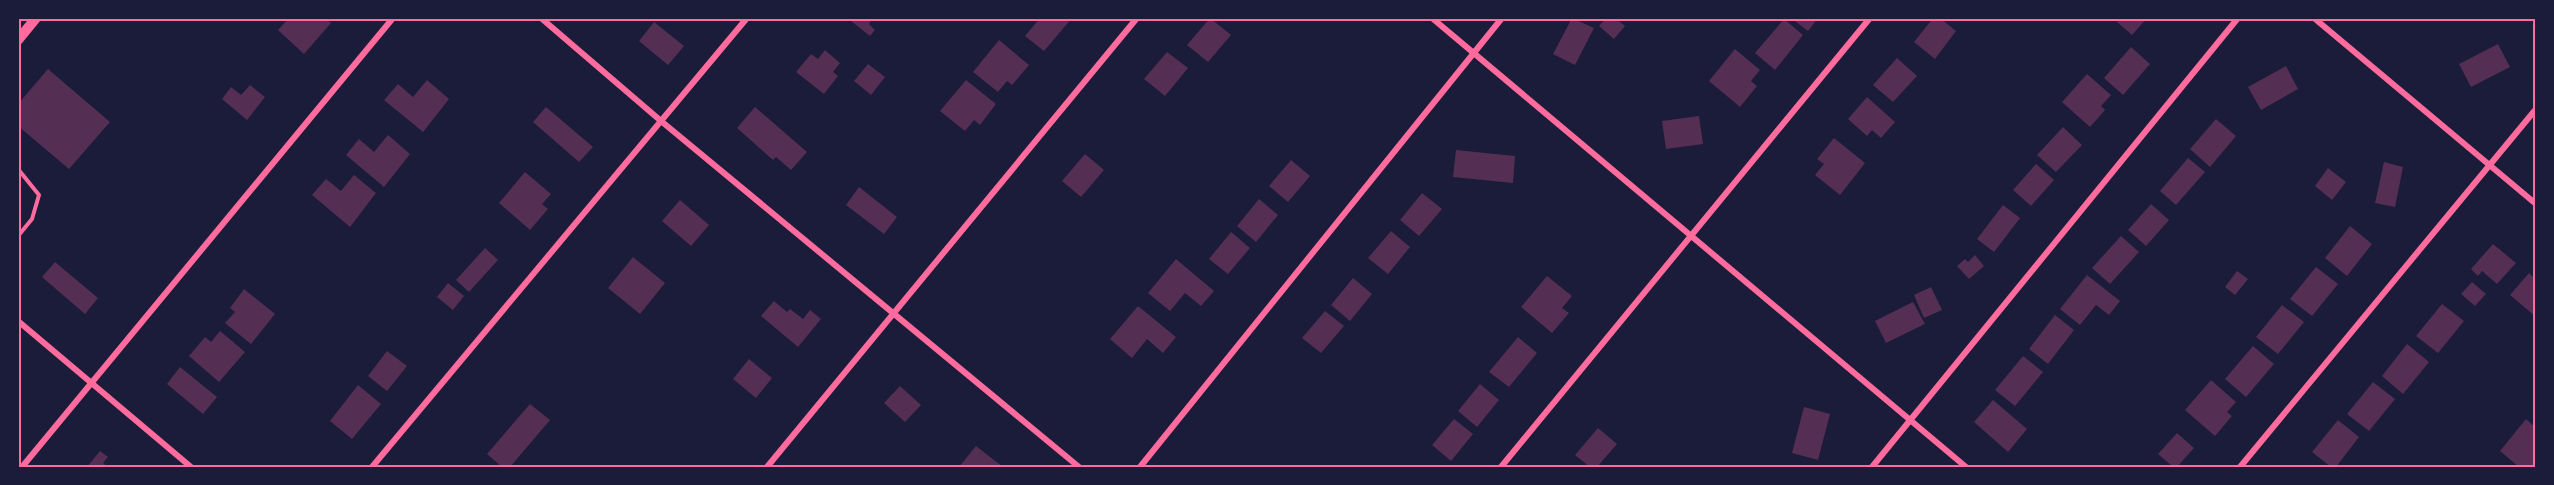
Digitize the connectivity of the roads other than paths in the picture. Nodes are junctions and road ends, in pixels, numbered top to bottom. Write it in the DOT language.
graph roads {
  1 [pos="36,18"];
  2 [pos="393,18"];
  3 [pos="541,18"];
  4 [pos="747,18"];
  5 [pos="1137,18"];
  6 [pos="1432,18"];
  7 [pos="1502,18"];
  8 [pos="1870,18"];
  9 [pos="2238,18"];
  10 [pos="2314,18"];
  11 [pos="18,40"];
  12 [pos="1473,53"];
  13 [pos="2536,109"];
  14 [pos="661,121"];
  15 [pos="2489,165"];
  16 [pos="18,169"];
  17 [pos="2536,204"];
  18 [pos="1690,235"];
  19 [pos="18,236"];
  20 [pos="894,314"];
  21 [pos="18,321"];
  22 [pos="91,383"];
  23 [pos="1911,420"];
  24 [pos="22,467"];
  25 [pos="191,467"];
  26 [pos="372,467"];
  27 [pos="767,467"];
  28 [pos="1079,467"];
  29 [pos="1140,467"];
  30 [pos="1501,467"];
  31 [pos="1872,467"];
  32 [pos="1966,467"];
  33 [pos="2240,467"];
  1 -- 11 [label="main road"];
  2 -- 22 [label="street"];
  3 -- 14 [label="street"];
  4 -- 14 [label="street"];
  5 -- 20 [label="street"];
  6 -- 12 [label="street"];
  7 -- 12 [label="street"];
  8 -- 18 [label="street"];
  9 -- 23 [label="street"];
  10 -- 15 [label="street"];
  12 -- 18 [label="street"];
  12 -- 29 [label="street"];
  13 -- 15 [label="street"];
  14 -- 20 [label="street"];
  14 -- 26 [label="street"];
  15 -- 17 [label="street"];
  15 -- 33 [label="street"];
  16 -- 19 [label="lane"];
  18 -- 23 [label="street"];
  18 -- 30 [label="street"];
  20 -- 27 [label="street"];
  20 -- 28 [label="street"];
  21 -- 22 [label="street"];
  22 -- 24 [label="street"];
  22 -- 25 [label="street"];
  23 -- 31 [label="street"];
  23 -- 32 [label="street"];
}
